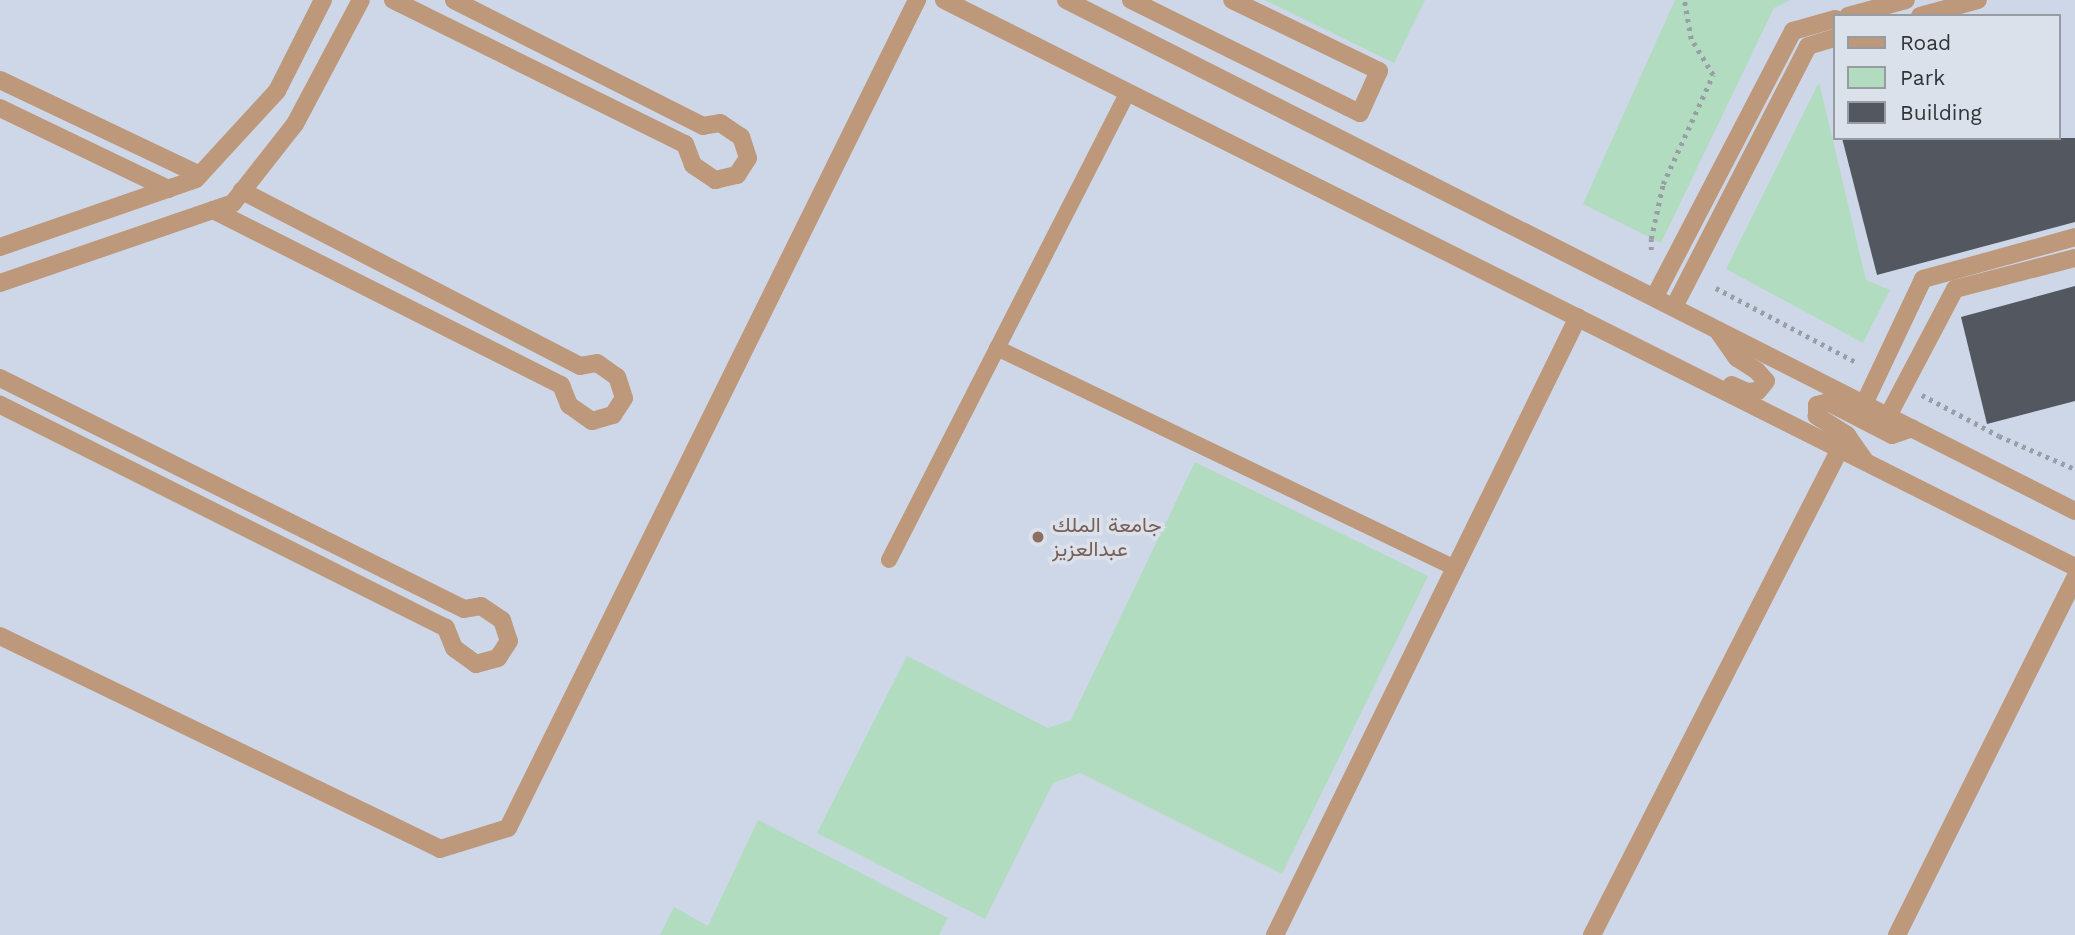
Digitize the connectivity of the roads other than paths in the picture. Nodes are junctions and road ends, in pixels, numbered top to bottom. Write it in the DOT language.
graph roads {
  1 [pos="323,0"];
  2 [pos="361,0"];
  3 [pos="393,0"];
  4 [pos="454,0"];
  5 [pos="917,0"];
  6 [pos="944,0"];
  7 [pos="1066,0"];
  8 [pos="1131,0"];
  9 [pos="1232,0"];
  10 [pos="1906,0"];
  11 [pos="1978,0"];
  12 [pos="1855,14"];
  13 [pos="1927,14"];
  14 [pos="1834,19"];
  15 [pos="1834,38"];
  16 [pos="0,80"];
  17 [pos="1128,92"];
  18 [pos="0,108"];
  19 [pos="200,176"];
  20 [pos="168,189"];
  21 [pos="243,191"];
  22 [pos="214,210"];
  23 [pos="2075,237"];
  24 [pos="0,247"];
  25 [pos="2075,258"];
  26 [pos="0,283"];
  27 [pos="1655,296"];
  28 [pos="1674,307"];
  29 [pos="1578,317"];
  30 [pos="1717,329"];
  31 [pos="997,348"];
  32 [pos="1678,367"];
  33 [pos="0,378"];
  34 [pos="1864,404"];
  35 [pos="0,405"];
  36 [pos="1888,416"];
  37 [pos="1912,428"];
  38 [pos="1840,449"];
  39 [pos="1864,461"];
  40 [pos="2075,511"];
  41 [pos="889,560"];
  42 [pos="2075,567"];
  43 [pos="1455,568"];
  44 [pos="2075,578"];
  45 [pos="0,636"];
  46 [pos="1275,935"];
  47 [pos="1592,935"];
  48 [pos="1897,935"];
  1 -- 19 [label="street"];
  2 -- 21 [label="street"];
  3 -- 4 [label="street"];
  5 -- 45 [label="street"];
  6 -- 17 [label="street"];
  7 -- 27 [label="street"];
  8 -- 9 [label="street"];
  10 -- 12 [label="street"];
  11 -- 13 [label="street"];
  14 -- 27 [label="street"];
  15 -- 28 [label="street"];
  16 -- 19 [label="street"];
  17 -- 29 [label="street"];
  17 -- 31 [label="lane"];
  18 -- 20 [label="street"];
  19 -- 20 [label="street"];
  20 -- 24 [label="street"];
  21 -- 22 [label="street"];
  21 -- 22 [label="street"];
  22 -- 26 [label="street"];
  23 -- 34 [label="street"];
  25 -- 36 [label="street"];
  27 -- 28 [label="street"];
  28 -- 30 [label="street"];
  29 -- 32 [label="street"];
  29 -- 43 [label="street"];
  30 -- 32 [label="street"];
  30 -- 34 [label="street"];
  31 -- 41 [label="lane"];
  31 -- 43 [label="lane"];
  32 -- 38 [label="street"];
  33 -- 35 [label="street"];
  34 -- 36 [label="street"];
  36 -- 37 [label="street"];
  37 -- 39 [label="street"];
  37 -- 40 [label="street"];
  38 -- 39 [label="street"];
  38 -- 47 [label="street"];
  39 -- 42 [label="street"];
  43 -- 46 [label="street"];
  44 -- 48 [label="street"];
}
